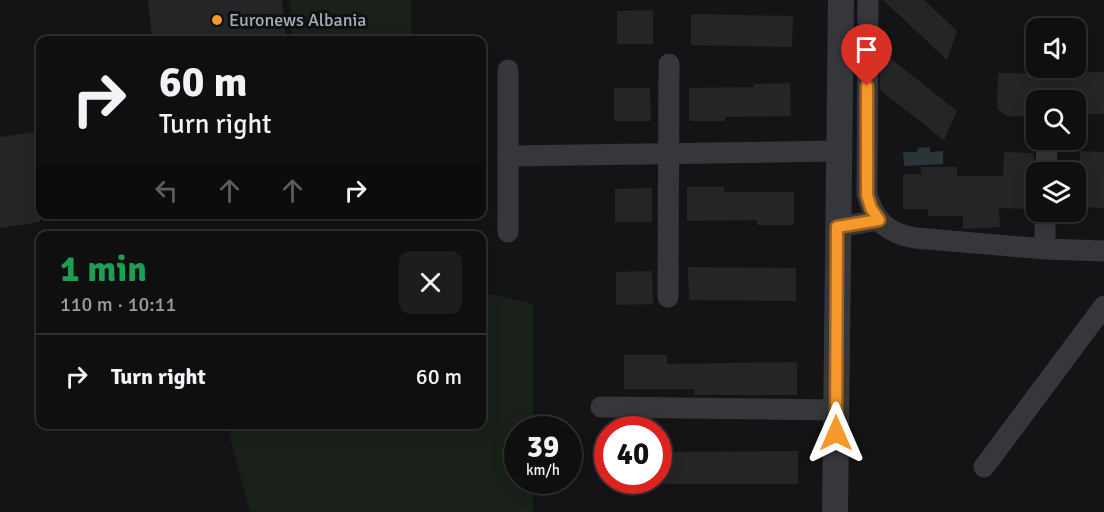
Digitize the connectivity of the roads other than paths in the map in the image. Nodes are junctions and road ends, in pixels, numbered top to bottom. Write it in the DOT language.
graph roads {
  1 [pos="841,0"];
  2 [pos="868,0"];
  3 [pos="669,64"];
  4 [pos="508,70"];
  5 [pos="839,151"];
  6 [pos="668,155"];
  7 [pos="508,156"];
  8 [pos="879,220"];
  9 [pos="1046,222"];
  10 [pos="837,227"];
  11 [pos="508,232"];
  12 [pos="1045,249"];
  13 [pos="1104,251"];
  14 [pos="668,297"];
  15 [pos="1104,306"];
  16 [pos="601,407"];
  17 [pos="836,410"];
  18 [pos="984,467"];
  19 [pos="835,512"];
  1 -- 5 [label="street"];
  2 -- 8 [label="street"];
  3 -- 6 [label="street"];
  4 -- 7 [label="street"];
  5 -- 6 [label="street"];
  5 -- 10 [label="street"];
  6 -- 7 [label="street"];
  6 -- 14 [label="street"];
  7 -- 11 [label="street"];
  8 -- 10 [label="street"];
  8 -- 12 [label="street"];
  9 -- 12 [label="street"];
  10 -- 17 [label="street"];
  12 -- 13 [label="street"];
  15 -- 18 [label="street"];
  16 -- 17 [label="street"];
  17 -- 19 [label="street"];
}
